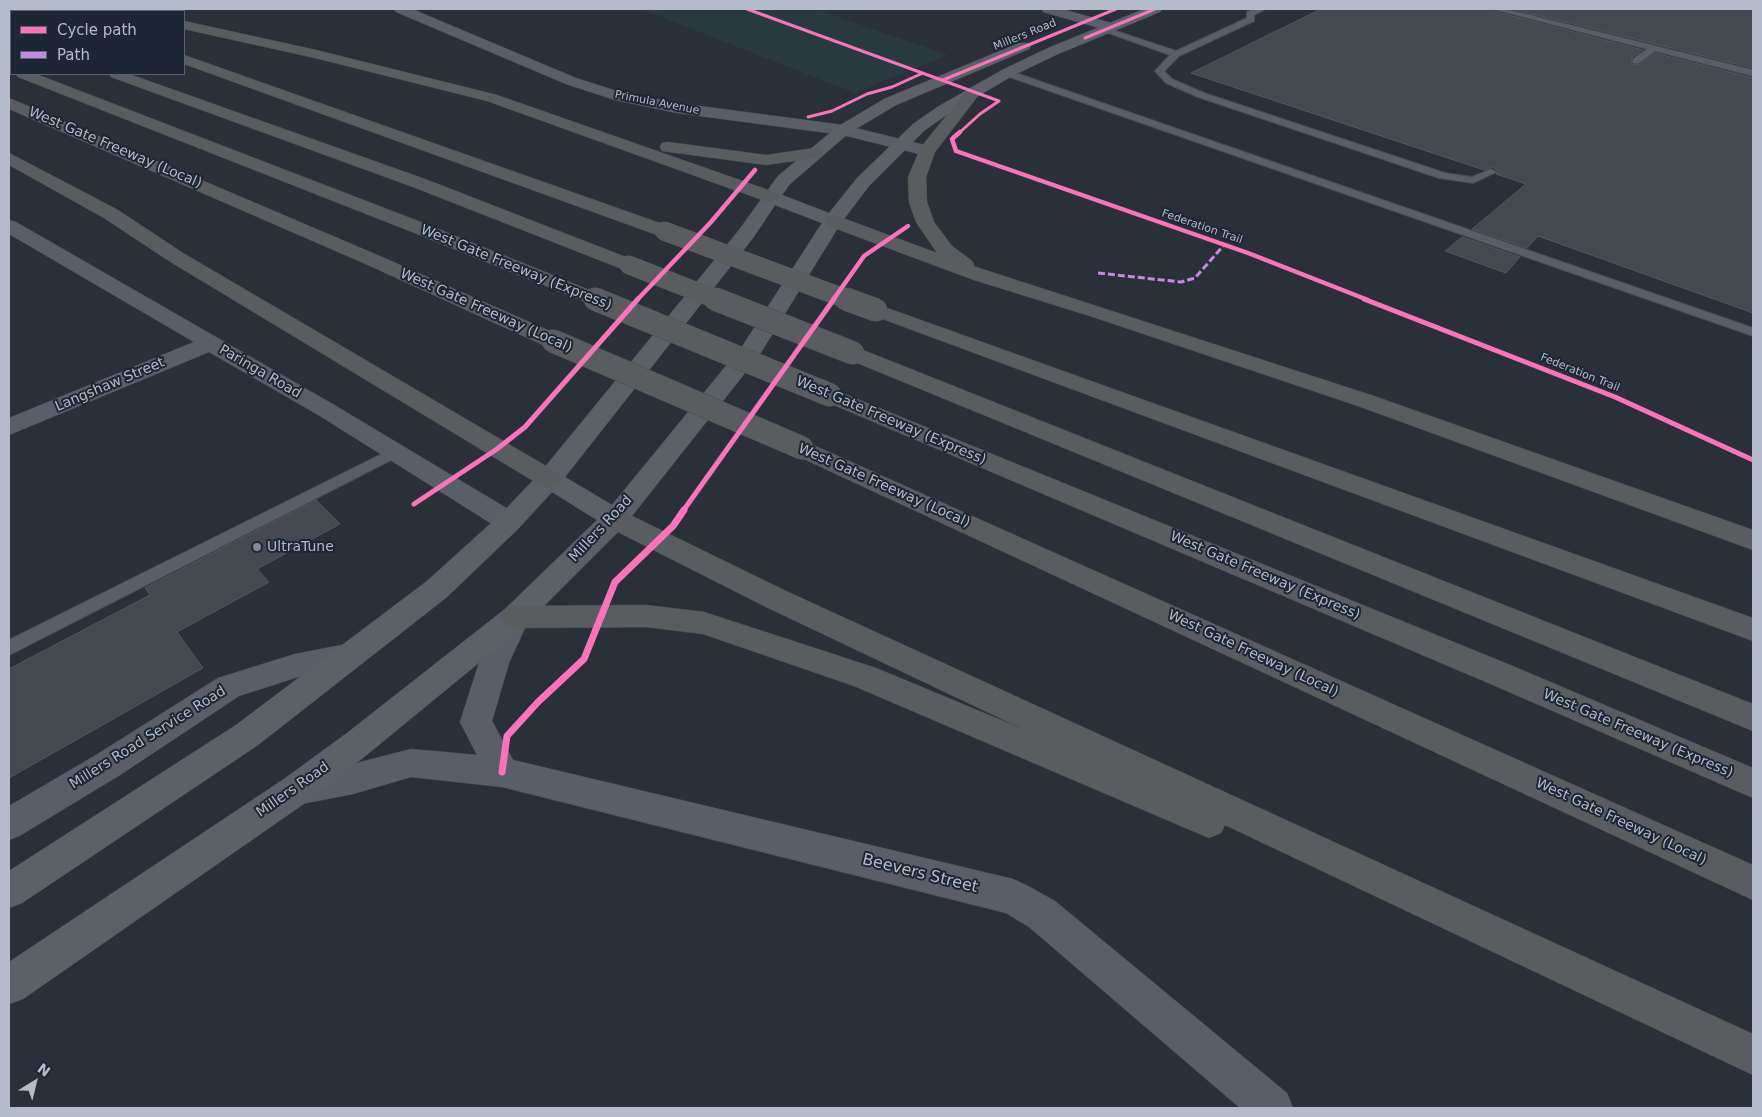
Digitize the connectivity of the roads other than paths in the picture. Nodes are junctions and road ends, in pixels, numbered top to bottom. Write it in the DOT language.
graph roads {
  1 [pos="400,9"];
  2 [pos="1048,9"];
  3 [pos="1116,9"];
  4 [pos="1155,9"];
  5 [pos="1261,9"];
  6 [pos="1497,9"];
  7 [pos="1088,20"];
  8 [pos="185,25"];
  9 [pos="1107,29"];
  10 [pos="1653,48"];
  11 [pos="1176,54"];
  12 [pos="185,58"];
  13 [pos="1636,61"];
  14 [pos="1007,73"];
  15 [pos="1753,73"];
  16 [pos="26,75"];
  17 [pos="119,75"];
  18 [pos="973,92"];
  19 [pos="9,103"];
  20 [pos="843,130"];
  21 [pos="612,140"];
  22 [pos="901,143"];
  23 [pos="927,151"];
  24 [pos="815,154"];
  25 [pos="9,158"];
  26 [pos="1490,172"];
  27 [pos="771,197"];
  28 [pos="833,221"];
  29 [pos="9,226"];
  30 [pos="982,276"];
  31 [pos="1753,332"];
  32 [pos="211,344"];
  33 [pos="9,427"];
  34 [pos="396,452"];
  35 [pos="549,479"];
  36 [pos="615,519"];
  37 [pos="509,522"];
  38 [pos="1753,540"];
  39 [pos="515,617"];
  40 [pos="1753,630"];
  41 [pos="9,648"];
  42 [pos="352,655"];
  43 [pos="1753,718"];
  44 [pos="502,772"];
  45 [pos="1753,783"];
  46 [pos="296,790"];
  47 [pos="9,824"];
  48 [pos="1753,883"];
  49 [pos="9,891"];
  50 [pos="9,985"];
  51 [pos="1612,990"];
  52 [pos="1753,1055"];
  53 [pos="1272,1108"];
  1 -- 20 [label="street, Primula Avenue"];
  2 -- 7 [label="street"];
  3 -- 7 [label="main road, Millers Road"];
  4 -- 9 [label="main road, Millers Road"];
  5 -- 11 [label="lane"];
  6 -- 10 [label="lane"];
  7 -- 9 [label="street"];
  7 -- 20 [label="main road, Millers Road"];
  8 -- 21 [label="highway"];
  9 -- 11 [label="lane"];
  9 -- 14 [label="main road, Millers Road"];
  10 -- 13 [label="lane"];
  10 -- 15 [label="lane"];
  11 -- 26 [label="lane"];
  12 -- 40 [label="highway, bridge"];
  14 -- 18 [label="main road, Millers Road"];
  14 -- 31 [label="lane"];
  16 -- 45 [label="highway, West Gate Freeway (Express), bridge"];
  17 -- 43 [label="highway, bridge"];
  18 -- 22 [label="main road, Millers Road"];
  18 -- 23 [label="highway"];
  19 -- 48 [label="highway, West Gate Freeway (Local), bridge"];
  20 -- 22 [label="street, Primula Avenue"];
  20 -- 24 [label="main road, Millers Road"];
  21 -- 24 [label="highway"];
  21 -- 27 [label="highway"];
  22 -- 23 [label="street, Primula Avenue"];
  22 -- 28 [label="main road, Millers Road"];
  23 -- 30 [label="highway"];
  24 -- 27 [label="main road, Millers Road"];
  25 -- 35 [label="highway"];
  27 -- 28 [label="main road"];
  27 -- 35 [label="main road, Millers Road"];
  28 -- 30 [label="highway"];
  28 -- 36 [label="main road, Millers Road"];
  29 -- 32 [label="street, Paringa Road"];
  30 -- 38 [label="highway"];
  32 -- 33 [label="street, Langshaw Street"];
  32 -- 34 [label="street, Paringa Road"];
  34 -- 37 [label="street, Paringa Road"];
  34 -- 41 [label="lane"];
  35 -- 36 [label="main road"];
  35 -- 37 [label="main road, Millers Road"];
  36 -- 39 [label="main road, Millers Road"];
  36 -- 51 [label="highway"];
  37 -- 42 [label="main road, Millers Road"];
  39 -- 44 [label="street"];
  39 -- 46 [label="main road, Millers Road"];
  39 -- 51 [label="highway"];
  42 -- 47 [label="street, Millers Road Service Road"];
  42 -- 49 [label="main road, Millers Road"];
  44 -- 46 [label="street, Beevers Street"];
  44 -- 53 [label="street, Beevers Street"];
  46 -- 50 [label="main road, Millers Road"];
  51 -- 52 [label="highway"];
}
